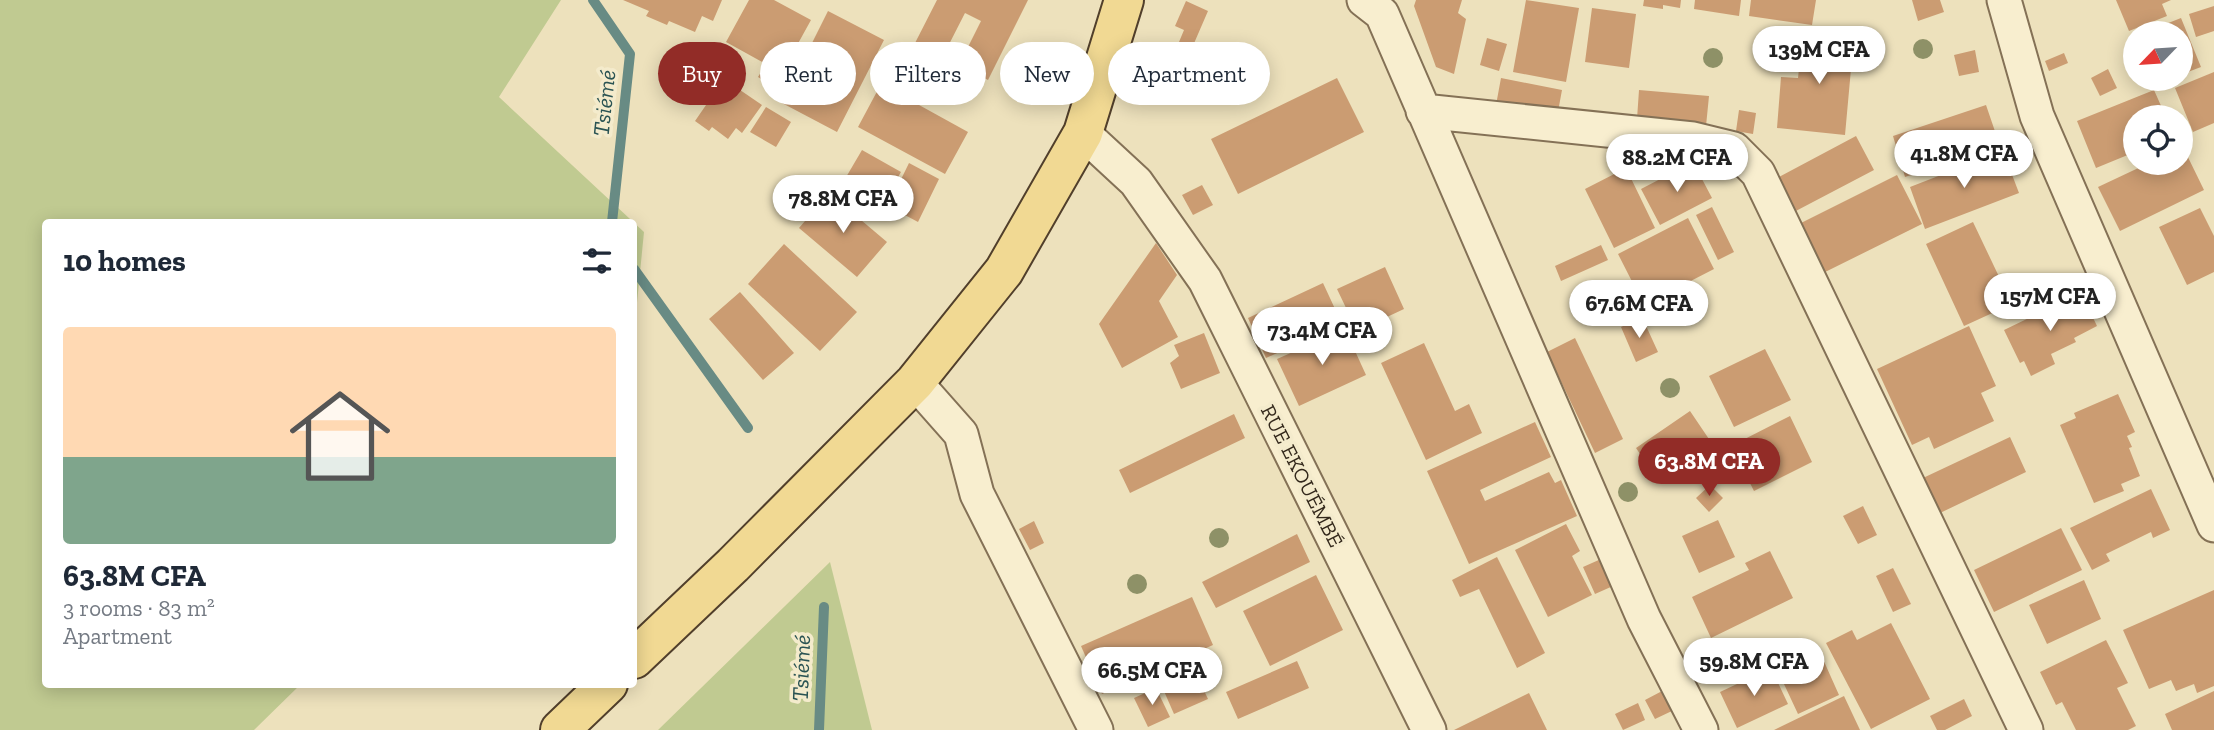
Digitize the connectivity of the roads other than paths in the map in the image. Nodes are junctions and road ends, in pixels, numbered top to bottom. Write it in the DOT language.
graph roads {
  1 [pos="1124,0"];
  2 [pos="1364,0"];
  3 [pos="2004,0"];
  4 [pos="1423,111"];
  5 [pos="1083,132"];
  6 [pos="915,382"];
  7 [pos="2214,525"];
  8 [pos="637,656"];
  9 [pos="604,688"];
  10 [pos="560,730"];
  11 [pos="1096,730"];
  12 [pos="1429,730"];
  13 [pos="1702,730"];
  14 [pos="2026,730"];
  1 -- 5 [label="main road"];
  2 -- 4 [label="street"];
  3 -- 7 [label="street"];
  4 -- 13 [label="street"];
  4 -- 14 [label="street"];
  5 -- 6 [label="main road"];
  5 -- 12 [label="street, RUE EKOUÉMBÉ"];
  6 -- 8 [label="main road"];
  6 -- 11 [label="street"];
  9 -- 10 [label="main road"];
}
